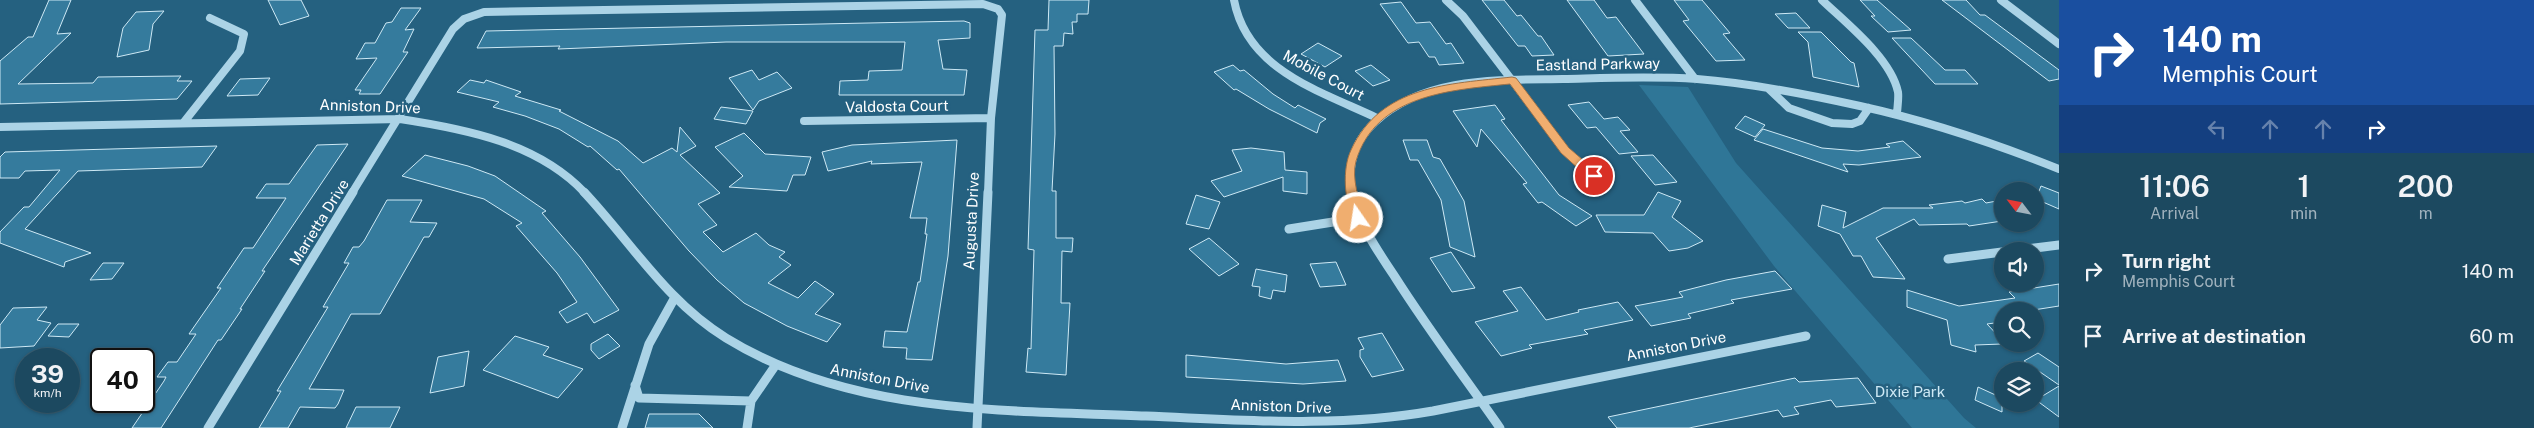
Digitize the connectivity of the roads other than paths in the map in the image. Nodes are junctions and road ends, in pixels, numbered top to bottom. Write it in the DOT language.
graph roads {
  1 [pos="1234,0"];
  2 [pos="1446,0"];
  3 [pos="1635,0"];
  4 [pos="1822,0"];
  5 [pos="2001,0"];
  6 [pos="1002,15"];
  7 [pos="210,18"];
  8 [pos="2059,44"];
  9 [pos="1696,79"];
  10 [pos="1512,80"];
  11 [pos="1770,89"];
  12 [pos="1869,108"];
  13 [pos="1897,115"];
  14 [pos="400,118"];
  15 [pos="991,118"];
  16 [pos="1377,118"];
  17 [pos="804,121"];
  18 [pos="184,122"];
  19 [pos="0,127"];
  20 [pos="2059,169"];
  21 [pos="1604,183"];
  22 [pos="1358,218"];
  23 [pos="1289,229"];
  24 [pos="2059,245"];
  25 [pos="2044,247"];
  26 [pos="1994,253"];
  27 [pos="1948,259"];
  28 [pos="674,299"];
  29 [pos="1806,336"];
  30 [pos="775,366"];
  31 [pos="635,385"];
  32 [pos="751,401"];
  33 [pos="1481,401"];
  34 [pos="978,407"];
  35 [pos="208,428"];
  36 [pos="622,428"];
  37 [pos="747,428"];
  38 [pos="977,428"];
  39 [pos="1500,428"];
  1 -- 16 [label="street, Mobile Court"];
  2 -- 10 [label="street"];
  3 -- 9 [label="street"];
  4 -- 13 [label="street"];
  5 -- 8 [label="street"];
  6 -- 14 [label="street, Marietta Drive"];
  6 -- 15 [label="street, Augusta Drive"];
  7 -- 18 [label="street"];
  9 -- 10 [label="street, Eastland Parkway"];
  9 -- 11 [label="street, Eastland Parkway"];
  10 -- 16 [label="street, Eastland Parkway"];
  10 -- 21 [label="street"];
  11 -- 12 [label="street, Eastland Parkway"];
  11 -- 12 [label="street"];
  12 -- 13 [label="street, Eastland Parkway"];
  13 -- 20 [label="street, Eastland Parkway"];
  14 -- 18 [label="street, Anniston Drive"];
  14 -- 28 [label="street, Anniston Drive"];
  14 -- 35 [label="street, Marietta Drive"];
  15 -- 17 [label="street, Valdosta Court"];
  15 -- 34 [label="street, Augusta Drive"];
  16 -- 22 [label="street, Eastland Parkway"];
  18 -- 19 [label="street, Anniston Drive"];
  22 -- 23 [label="street"];
  22 -- 33 [label="street, Eastland Parkway"];
  24 -- 25 [label="street"];
  26 -- 27 [label="street"];
  28 -- 30 [label="street, Anniston Drive"];
  28 -- 31 [label="street"];
  29 -- 33 [label="street, Anniston Drive"];
  30 -- 32 [label="street"];
  30 -- 34 [label="street, Anniston Drive"];
  31 -- 32 [label="street"];
  31 -- 36 [label="street"];
  32 -- 37 [label="street"];
  33 -- 34 [label="street, Anniston Drive"];
  33 -- 39 [label="street, Eastland Parkway"];
  34 -- 38 [label="street, Augusta Drive"];
}
